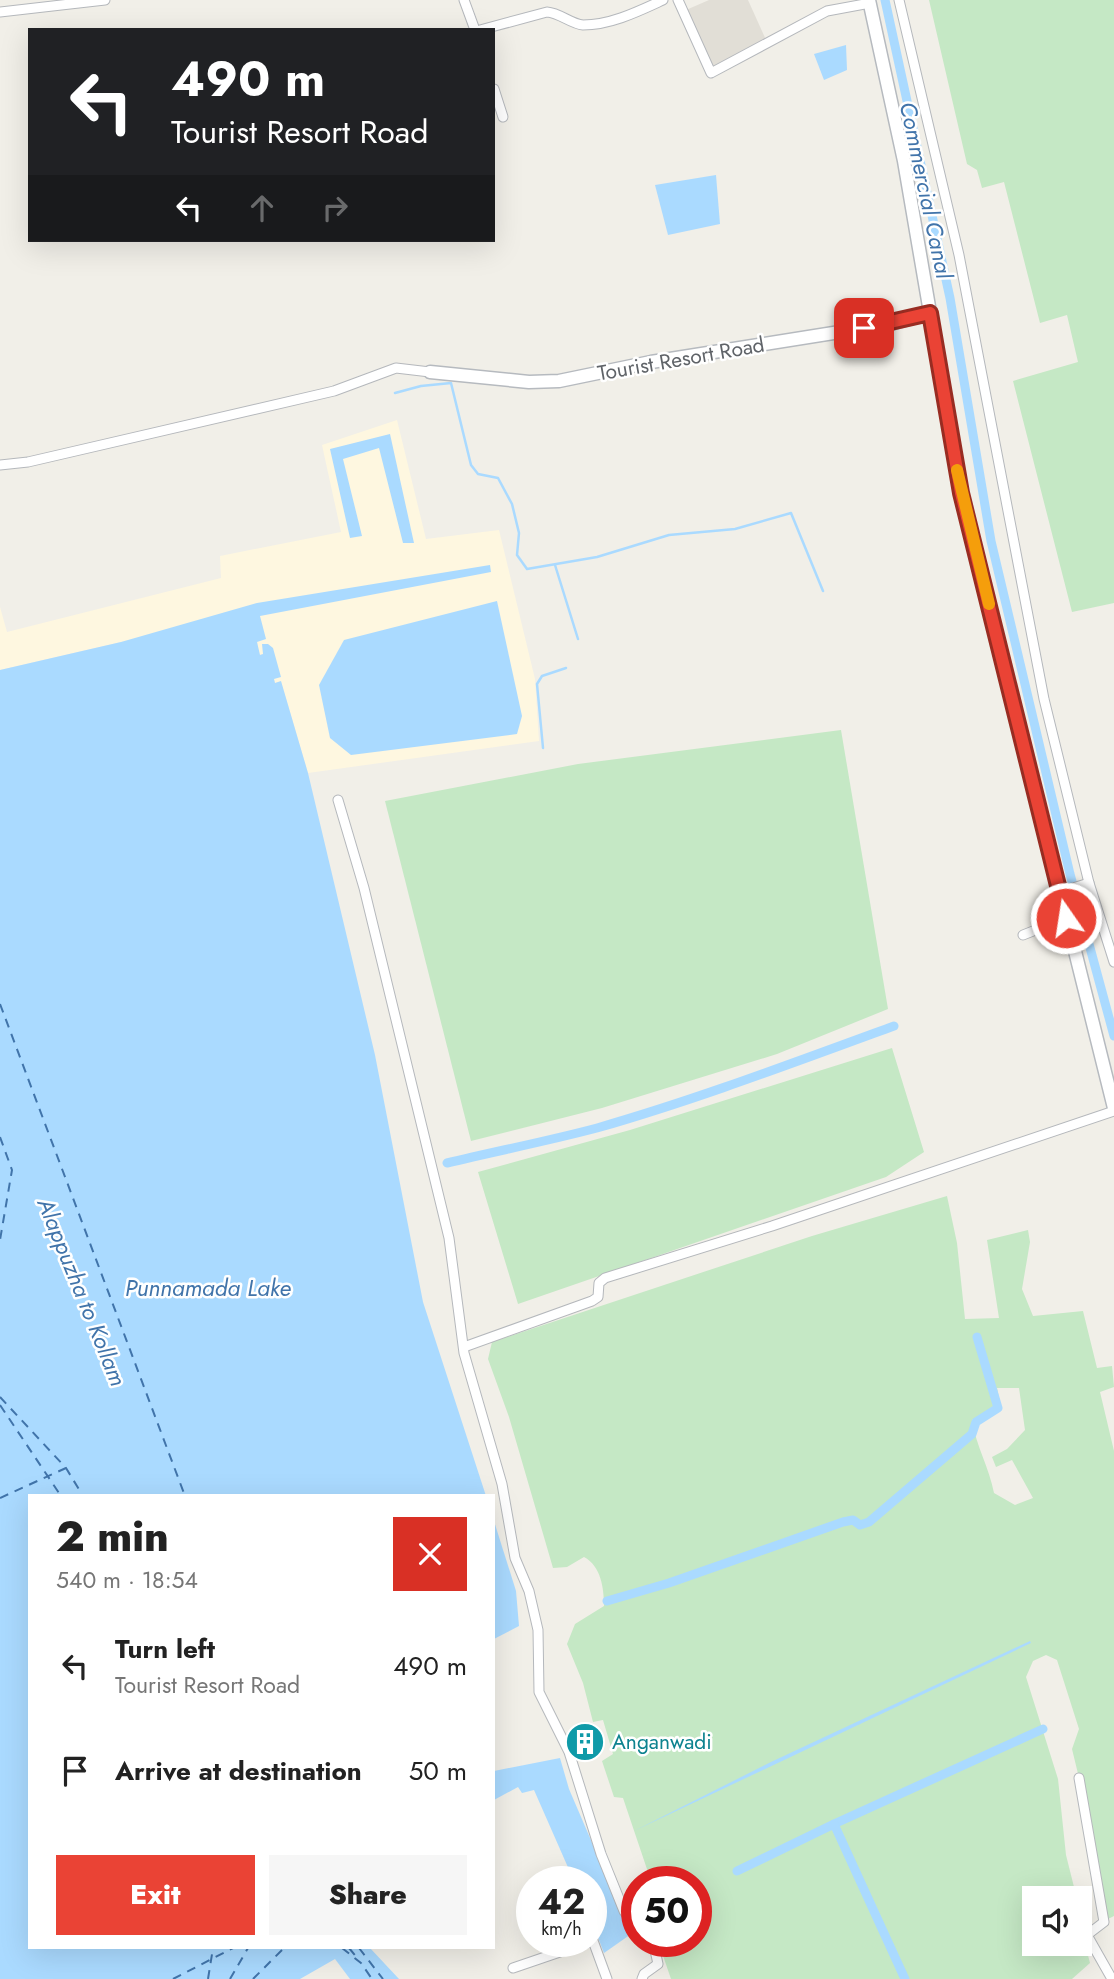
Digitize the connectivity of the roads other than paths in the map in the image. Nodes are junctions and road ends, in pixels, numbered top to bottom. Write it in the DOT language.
graph roads {
  1 [pos="105,0"];
  2 [pos="464,0"];
  3 [pos="663,0"];
  4 [pos="899,0"];
  5 [pos="682,1"];
  6 [pos="869,1"];
  7 [pos="0,12"];
  8 [pos="473,28"];
  9 [pos="487,28"];
  10 [pos="495,92"];
  11 [pos="503,117"];
  12 [pos="930,313"];
  13 [pos="430,372"];
  14 [pos="0,465"];
  15 [pos="338,800"];
  16 [pos="1087,884"];
  17 [pos="1063,891"];
  18 [pos="1066,918"];
  19 [pos="1023,935"];
  20 [pos="1114,962"];
  21 [pos="1114,1109"];
  22 [pos="464,1347"];
  23 [pos="1079,1779"];
  24 [pos="621,1904"];
  25 [pos="543,1957"];
  26 [pos="599,1957"];
  27 [pos="656,1957"];
  28 [pos="513,1968"];
  29 [pos="607,1979"];
  30 [pos="642,1979"];
  31 [pos="1112,1979"];
  1 -- 7 [label="street"];
  2 -- 8 [label="street"];
  3 -- 9 [label="street"];
  4 -- 16 [label="street"];
  5 -- 6 [label="street"];
  6 -- 12 [label="main road"];
  10 -- 11 [label="street"];
  12 -- 13 [label="main road, Tourist Resort Road"];
  12 -- 17 [label="main road"];
  13 -- 14 [label="street"];
  15 -- 22 [label="street"];
  16 -- 17 [label="street"];
  16 -- 20 [label="street"];
  17 -- 18 [label="main road"];
  18 -- 19 [label="street"];
  18 -- 21 [label="main road"];
  21 -- 22 [label="street"];
  22 -- 24 [label="street"];
  23 -- 31 [label="street"];
  25 -- 28 [label="street"];
  26 -- 29 [label="street"];
  27 -- 30 [label="street"];
}
